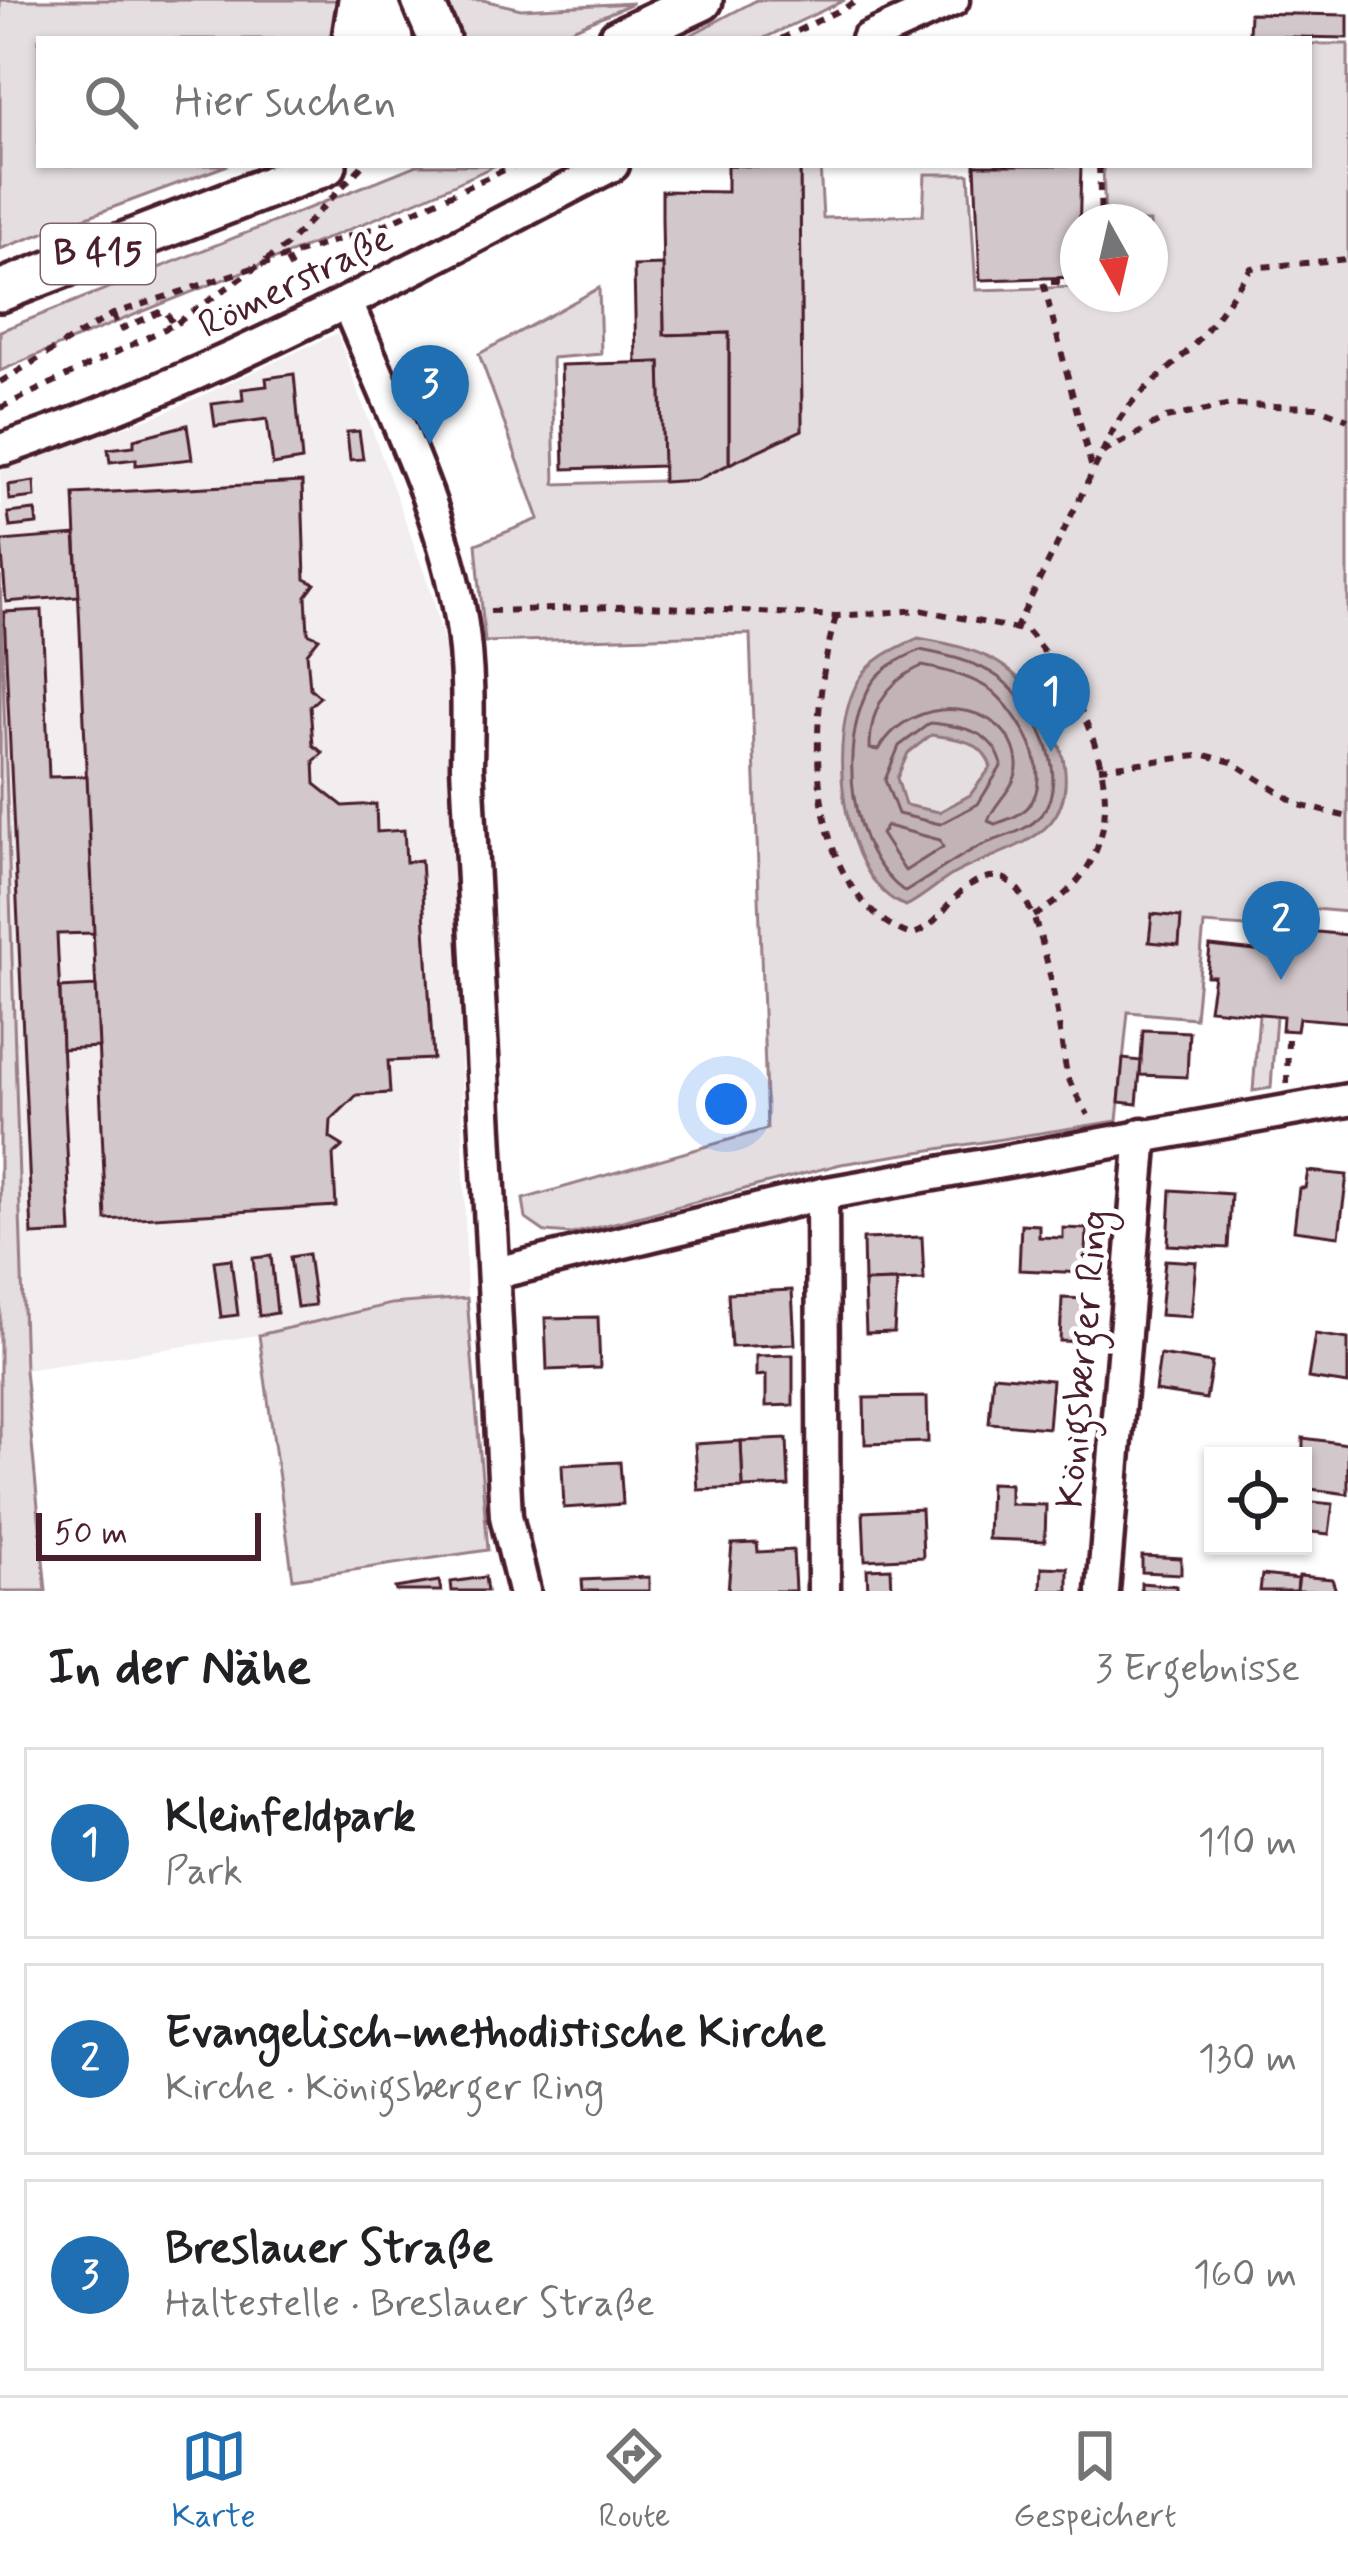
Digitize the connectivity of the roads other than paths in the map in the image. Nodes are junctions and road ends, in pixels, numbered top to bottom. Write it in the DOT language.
graph roads {
  1 [pos="359,0"];
  2 [pos="376,0"];
  3 [pos="422,0"];
  4 [pos="702,0"];
  5 [pos="952,0"];
  6 [pos="353,36"];
  7 [pos="391,36"];
  8 [pos="438,36"];
  9 [pos="625,36"];
  10 [pos="874,36"];
  11 [pos="260,168"];
  12 [pos="319,168"];
  13 [pos="607,168"];
  14 [pos="197,217"];
  15 [pos="0,291"];
  16 [pos="348,304"];
  17 [pos="4,449"];
  18 [pos="1348,1100"];
  19 [pos="1142,1134"];
  20 [pos="822,1194"];
  21 [pos="496,1273"];
  22 [pos="524,1591"];
  23 [pos="824,1591"];
  24 [pos="1103,1591"];
  1 -- 6 [label="main road"];
  2 -- 7 [label="main road"];
  3 -- 8 [label="main road"];
  4 -- 9 [label="main road"];
  5 -- 10 [label="street"];
  11 -- 14 [label="main road"];
  12 -- 14 [label="main road, B 415"];
  13 -- 16 [label="street, Römerstraße"];
  14 -- 15 [label="main road, B 415"];
  16 -- 17 [label="street, Römerstraße"];
  16 -- 21 [label="street"];
  18 -- 19 [label="street"];
  19 -- 20 [label="street"];
  19 -- 24 [label="street, Königsberger Ring"];
  20 -- 21 [label="street"];
  20 -- 23 [label="street"];
  21 -- 22 [label="street"];
}
